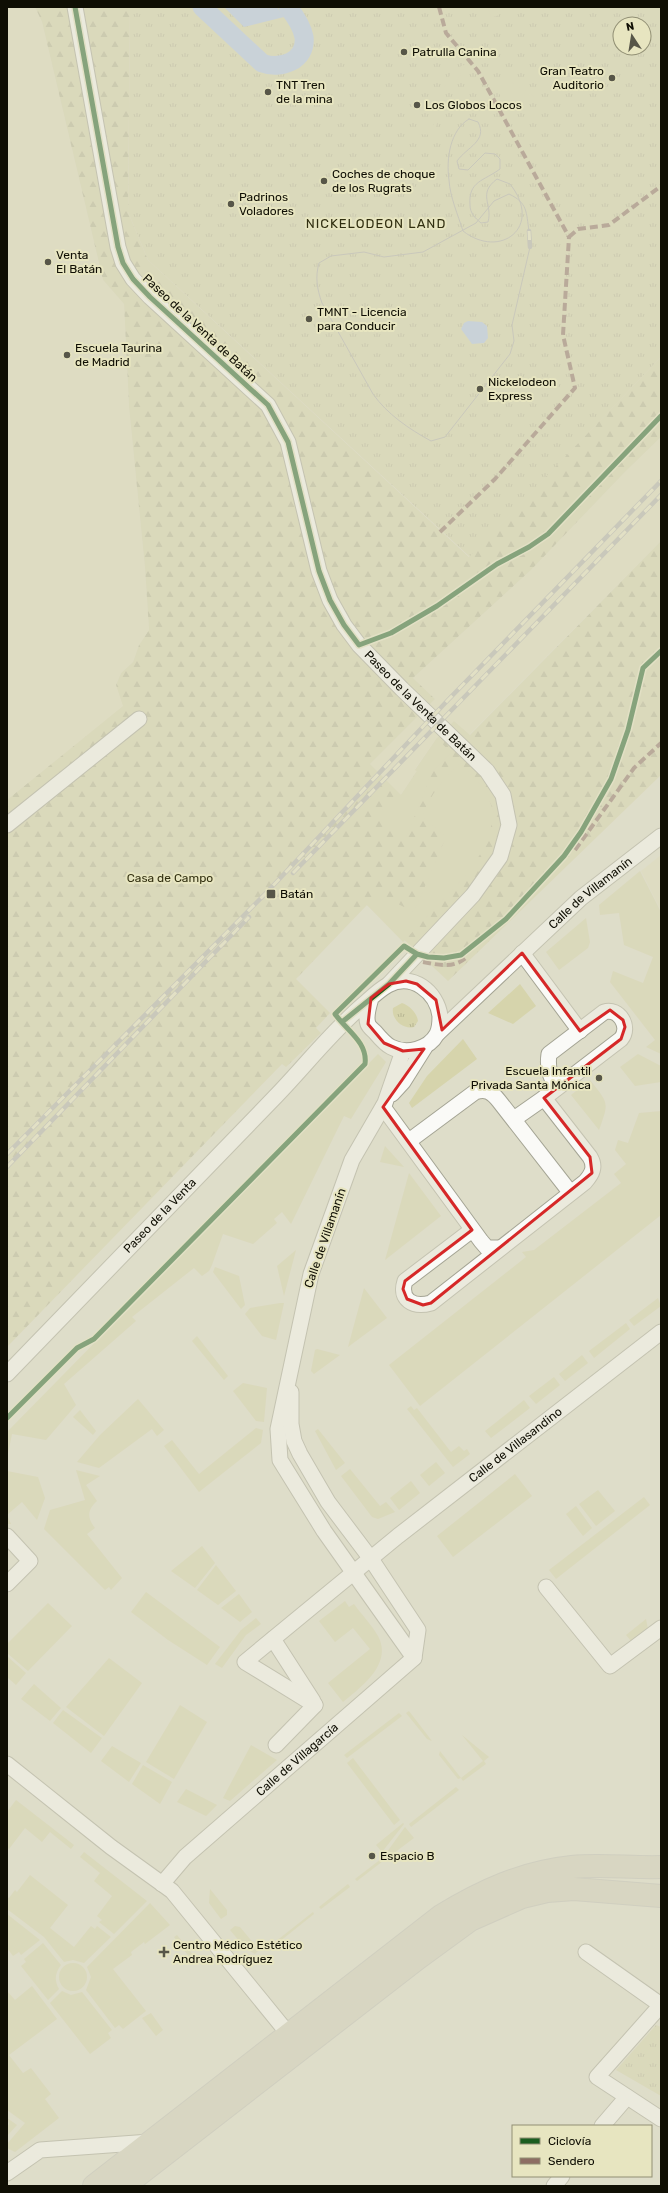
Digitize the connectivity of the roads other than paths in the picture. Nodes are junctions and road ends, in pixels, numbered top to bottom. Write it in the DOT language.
graph roads {
  1 [pos="75,7"];
  2 [pos="139,719"];
  3 [pos="7,825"];
  4 [pos="661,836"];
  5 [pos="522,954"];
  6 [pos="390,984"];
  7 [pos="371,998"];
  8 [pos="368,1024"];
  9 [pos="580,1031"];
  10 [pos="438,1033"];
  11 [pos="425,1047"];
  12 [pos="403,1051"];
  13 [pos="312,1057"];
  14 [pos="556,1088"];
  15 [pos="544,1098"];
  16 [pos="384,1105"];
  17 [pos="514,1119"];
  18 [pos="408,1142"];
  19 [pos="570,1192"];
  20 [pos="472,1230"];
  21 [pos="499,1248"];
  22 [pos="661,1332"];
  23 [pos="7,1374"];
  24 [pos="289,1376"];
  25 [pos="280,1460"];
  26 [pos="328,1502"];
  27 [pos="7,1536"];
  28 [pos="370,1559"];
  29 [pos="354,1574"];
  30 [pos="7,1584"];
  31 [pos="546,1587"];
  32 [pos="661,1628"];
  33 [pos="273,1639"];
  34 [pos="414,1658"];
  35 [pos="315,1705"];
  36 [pos="276,1745"];
  37 [pos="7,1764"];
  38 [pos="661,1867"];
  39 [pos="162,1884"];
  40 [pos="661,1896"];
  41 [pos="586,1952"];
  42 [pos="661,2005"];
  43 [pos="295,2042"];
  44 [pos="628,2097"];
  45 [pos="661,2119"];
  46 [pos="603,2125"];
  47 [pos="150,2142"];
  48 [pos="7,2173"];
  49 [pos="561,2177"];
  50 [pos="94,2186"];
  51 [pos="124,2186"];
  52 [pos="554,2186"];
  1 -- 6 [label="street, Paseo de la Venta de Batán"];
  2 -- 3 [label="street"];
  4 -- 5 [label="street, Calle de Villamanín"];
  5 -- 9 [label="street"];
  5 -- 10 [label="street, Calle de Villamanín"];
  6 -- 7 [label="street"];
  6 -- 10 [label="street"];
  7 -- 8 [label="street"];
  7 -- 13 [label="street, Paseo de la Venta"];
  8 -- 12 [label="street"];
  8 -- 13 [label="street, Paseo de la Venta"];
  9 -- 14 [label="street"];
  9 -- 14 [label="street"];
  10 -- 11 [label="street"];
  11 -- 12 [label="street"];
  11 -- 16 [label="street, Calle de Villamanín"];
  12 -- 16 [label="street, Calle de Villamanín"];
  13 -- 23 [label="street, Paseo de la Venta"];
  14 -- 15 [label="street"];
  15 -- 17 [label="street"];
  15 -- 19 [label="street"];
  16 -- 18 [label="street"];
  16 -- 24 [label="street, Calle de Villamanín"];
  17 -- 18 [label="street"];
  17 -- 19 [label="street"];
  18 -- 20 [label="street"];
  19 -- 21 [label="street"];
  20 -- 21 [label="street"];
  20 -- 21 [label="street"];
  22 -- 28 [label="street, Calle de Villasandino"];
  24 -- 25 [label="street, Calle de Villamanín"];
  24 -- 26 [label="street, Calle de Villamanín"];
  25 -- 26 [label="street, Calle de Villamanín"];
  25 -- 29 [label="street, Calle de Villamanín"];
  26 -- 28 [label="street, Calle de Villamanín"];
  27 -- 30 [label="street"];
  28 -- 29 [label="street"];
  28 -- 34 [label="street, Calle de Villamanín"];
  29 -- 33 [label="street"];
  29 -- 34 [label="street, Calle de Villamanín"];
  31 -- 32 [label="street"];
  33 -- 35 [label="street"];
  33 -- 35 [label="street"];
  34 -- 39 [label="street, Calle de Villagarcía"];
  35 -- 36 [label="street"];
  37 -- 39 [label="street"];
  38 -- 43 [label="highway"];
  39 -- 43 [label="street"];
  40 -- 43 [label="highway"];
  41 -- 42 [label="street"];
  42 -- 44 [label="street"];
  43 -- 47 [label="highway"];
  43 -- 51 [label="highway"];
  44 -- 45 [label="street"];
  44 -- 46 [label="street"];
  47 -- 48 [label="street"];
  47 -- 50 [label="highway"];
  49 -- 52 [label="street"];
}
